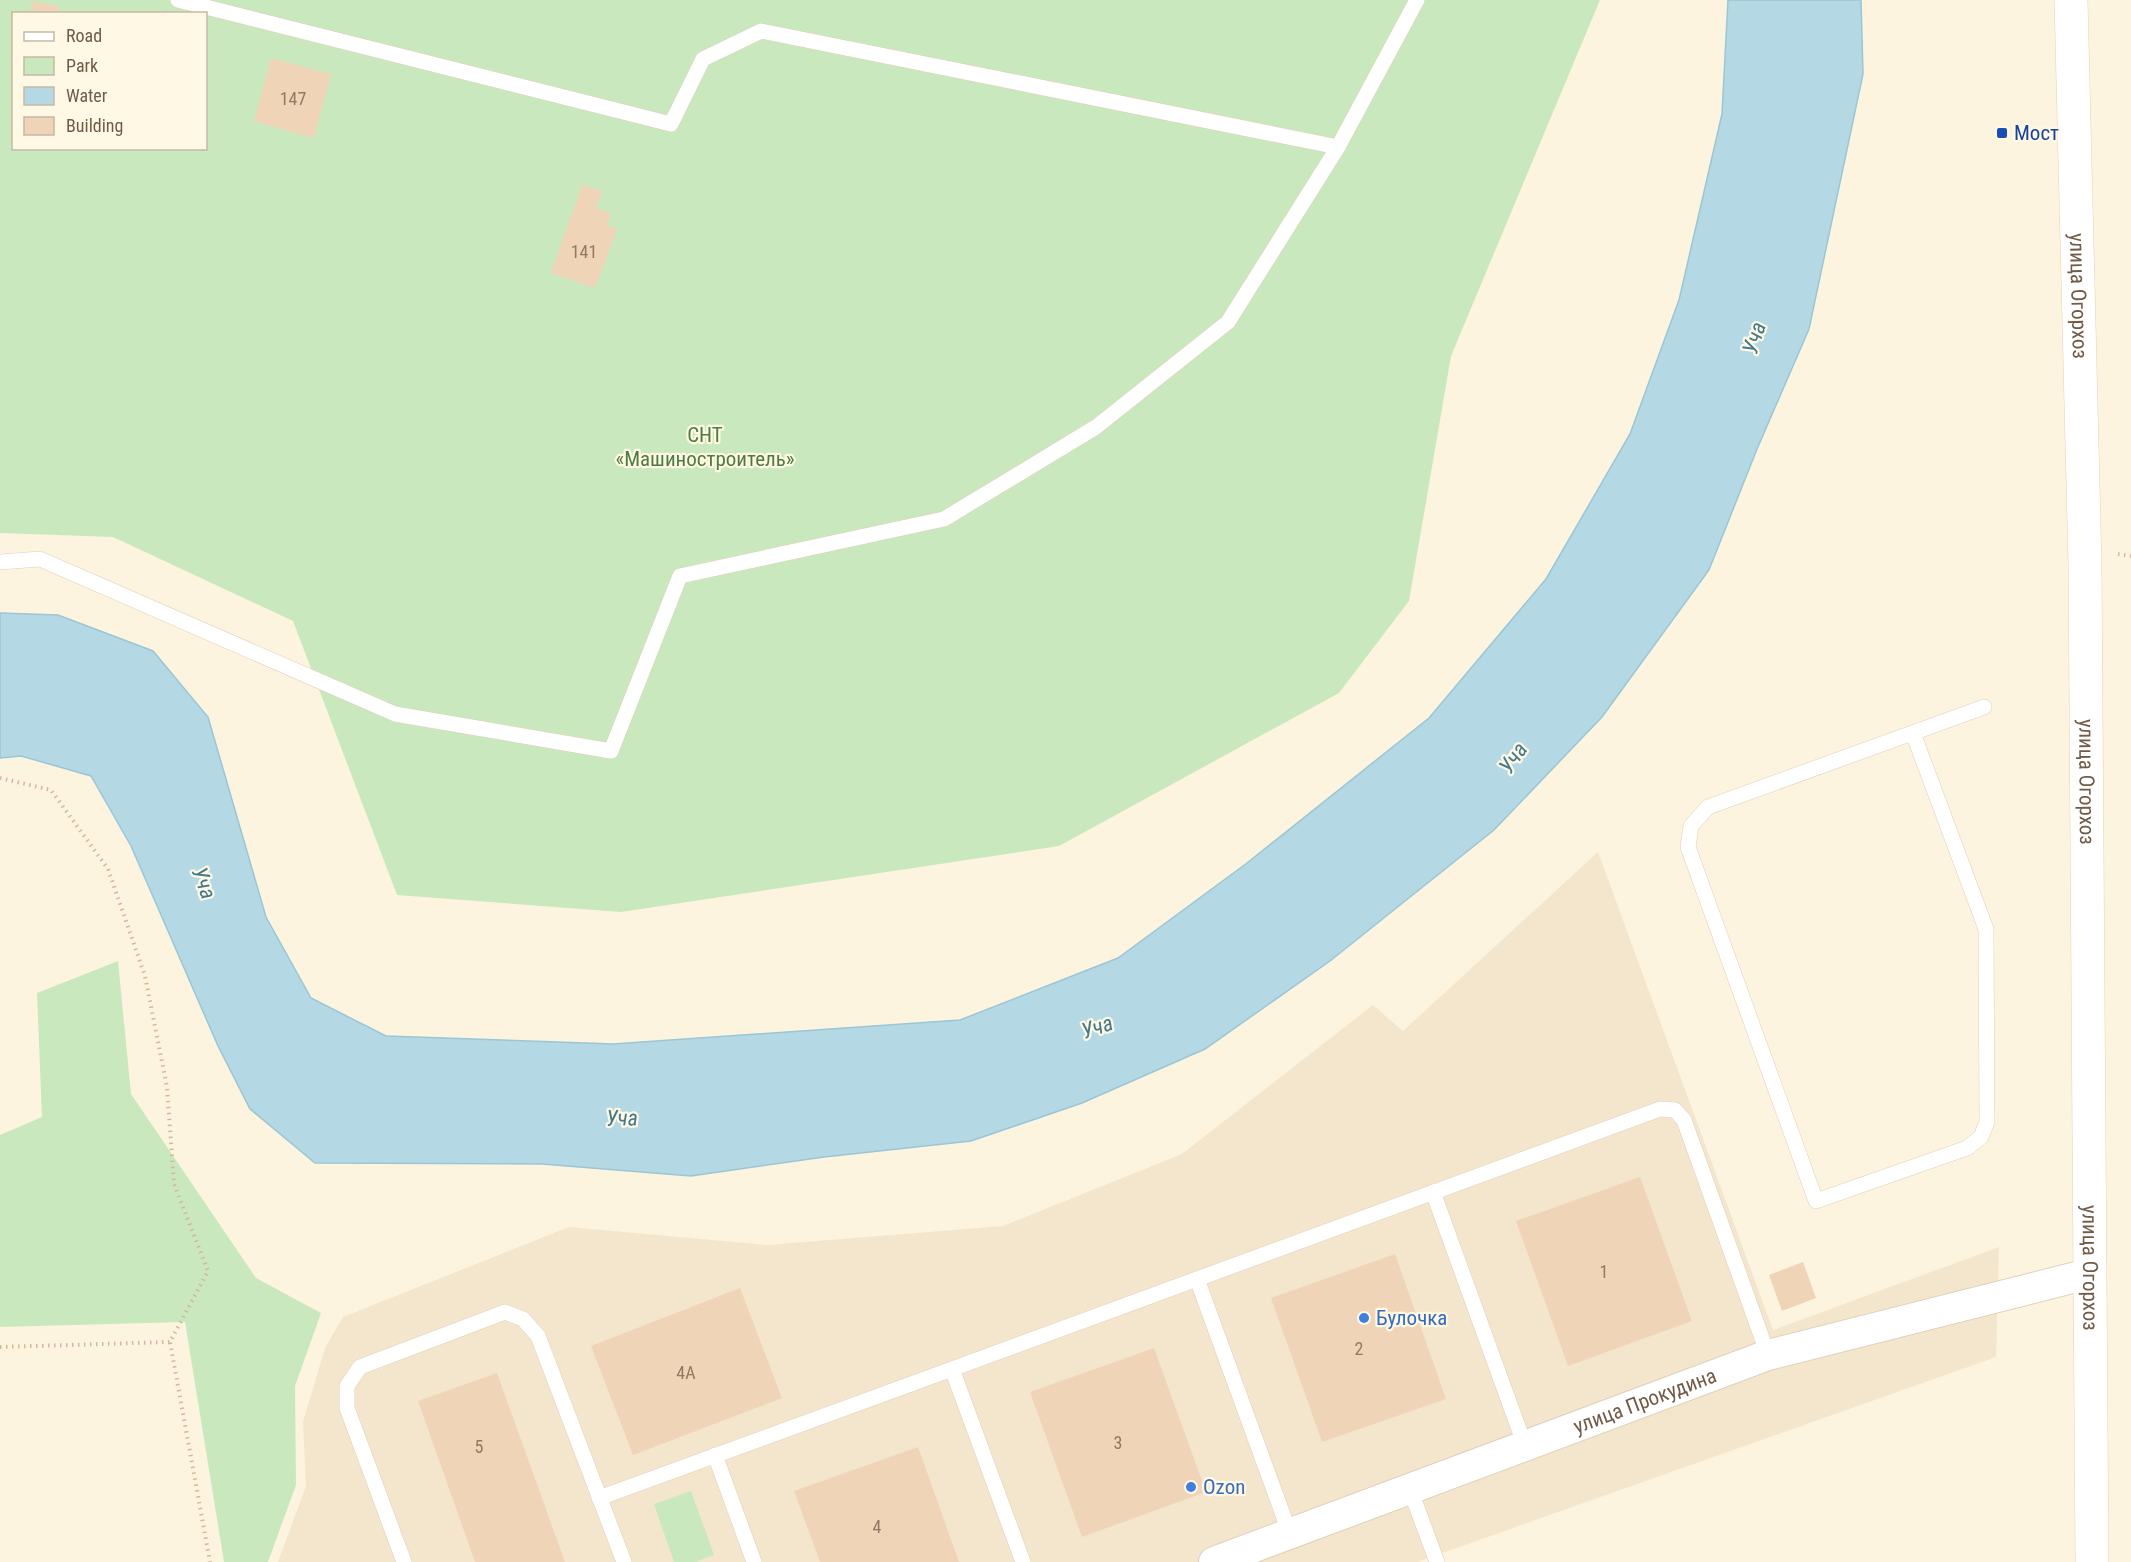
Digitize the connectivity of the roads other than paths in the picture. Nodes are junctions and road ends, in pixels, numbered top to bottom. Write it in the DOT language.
graph roads {
  1 [pos="178,0"];
  2 [pos="1417,0"];
  3 [pos="2071,0"];
  4 [pos="1338,147"];
  5 [pos="0,562"];
  6 [pos="1984,707"];
  7 [pos="1912,732"];
  8 [pos="1433,1192"];
  9 [pos="2088,1274"];
  10 [pos="1197,1279"];
  11 [pos="1768,1355"];
  12 [pos="952,1369"];
  13 [pos="1525,1446"];
  14 [pos="714,1455"];
  15 [pos="1410,1489"];
  16 [pos="599,1498"];
  17 [pos="1290,1534"];
  18 [pos="404,1562"];
  19 [pos="624,1562"];
  20 [pos="754,1562"];
  21 [pos="1023,1562"];
  22 [pos="1214,1562"];
  23 [pos="1437,1562"];
  24 [pos="2092,1562"];
  1 -- 4 [label="lane"];
  2 -- 4 [label="lane"];
  3 -- 9 [label="street, улица Огорхоз"];
  4 -- 5 [label="lane"];
  6 -- 7 [label="lane"];
  7 -- 7 [label="lane"];
  8 -- 10 [label="lane"];
  8 -- 11 [label="lane"];
  8 -- 13 [label="lane"];
  9 -- 11 [label="street, улица Прокудина"];
  9 -- 24 [label="street, улица Огорхоз"];
  10 -- 12 [label="lane"];
  10 -- 17 [label="lane"];
  11 -- 13 [label="street, улица Прокудина"];
  12 -- 14 [label="lane"];
  12 -- 21 [label="lane"];
  13 -- 15 [label="street, улица Прокудина"];
  14 -- 16 [label="lane"];
  14 -- 20 [label="lane"];
  15 -- 17 [label="street, улица Прокудина"];
  15 -- 23 [label="lane"];
  16 -- 18 [label="lane"];
  16 -- 19 [label="lane"];
  17 -- 22 [label="street, улица Прокудина"];
}
